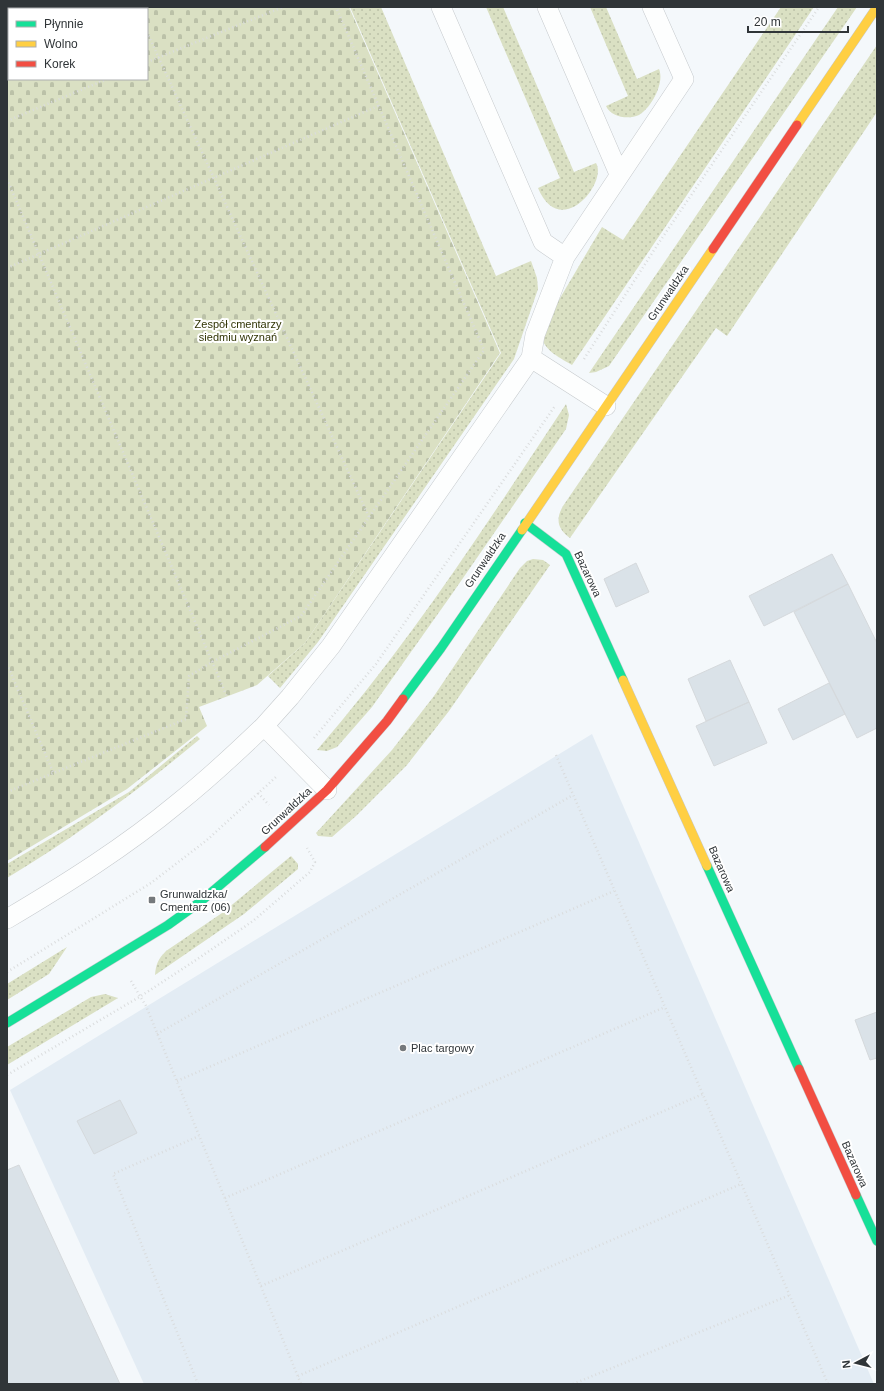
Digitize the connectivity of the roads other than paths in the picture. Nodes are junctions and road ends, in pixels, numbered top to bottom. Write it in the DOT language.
graph roads {
  1 [pos="441,7"];
  2 [pos="547,7"];
  3 [pos="652,7"];
  4 [pos="877,8"];
  5 [pos="620,174"];
  6 [pos="565,257"];
  7 [pos="531,358"];
  8 [pos="606,406"];
  9 [pos="525,523"];
  10 [pos="264,726"];
  11 [pos="327,790"];
  12 [pos="7,919"];
  13 [pos="7,1023"];
  14 [pos="877,1241"];
  1 -- 6 [label="lane"];
  2 -- 5 [label="lane"];
  3 -- 5 [label="lane"];
  4 -- 8 [label="main road, Grunwaldzka"];
  5 -- 6 [label="lane"];
  6 -- 7 [label="lane"];
  7 -- 8 [label="lane"];
  7 -- 10 [label="lane"];
  8 -- 9 [label="main road, Grunwaldzka"];
  9 -- 11 [label="main road, Grunwaldzka"];
  9 -- 14 [label="main road, Bazarowa"];
  10 -- 11 [label="lane"];
  10 -- 12 [label="lane"];
  11 -- 13 [label="main road, Grunwaldzka"];
}
